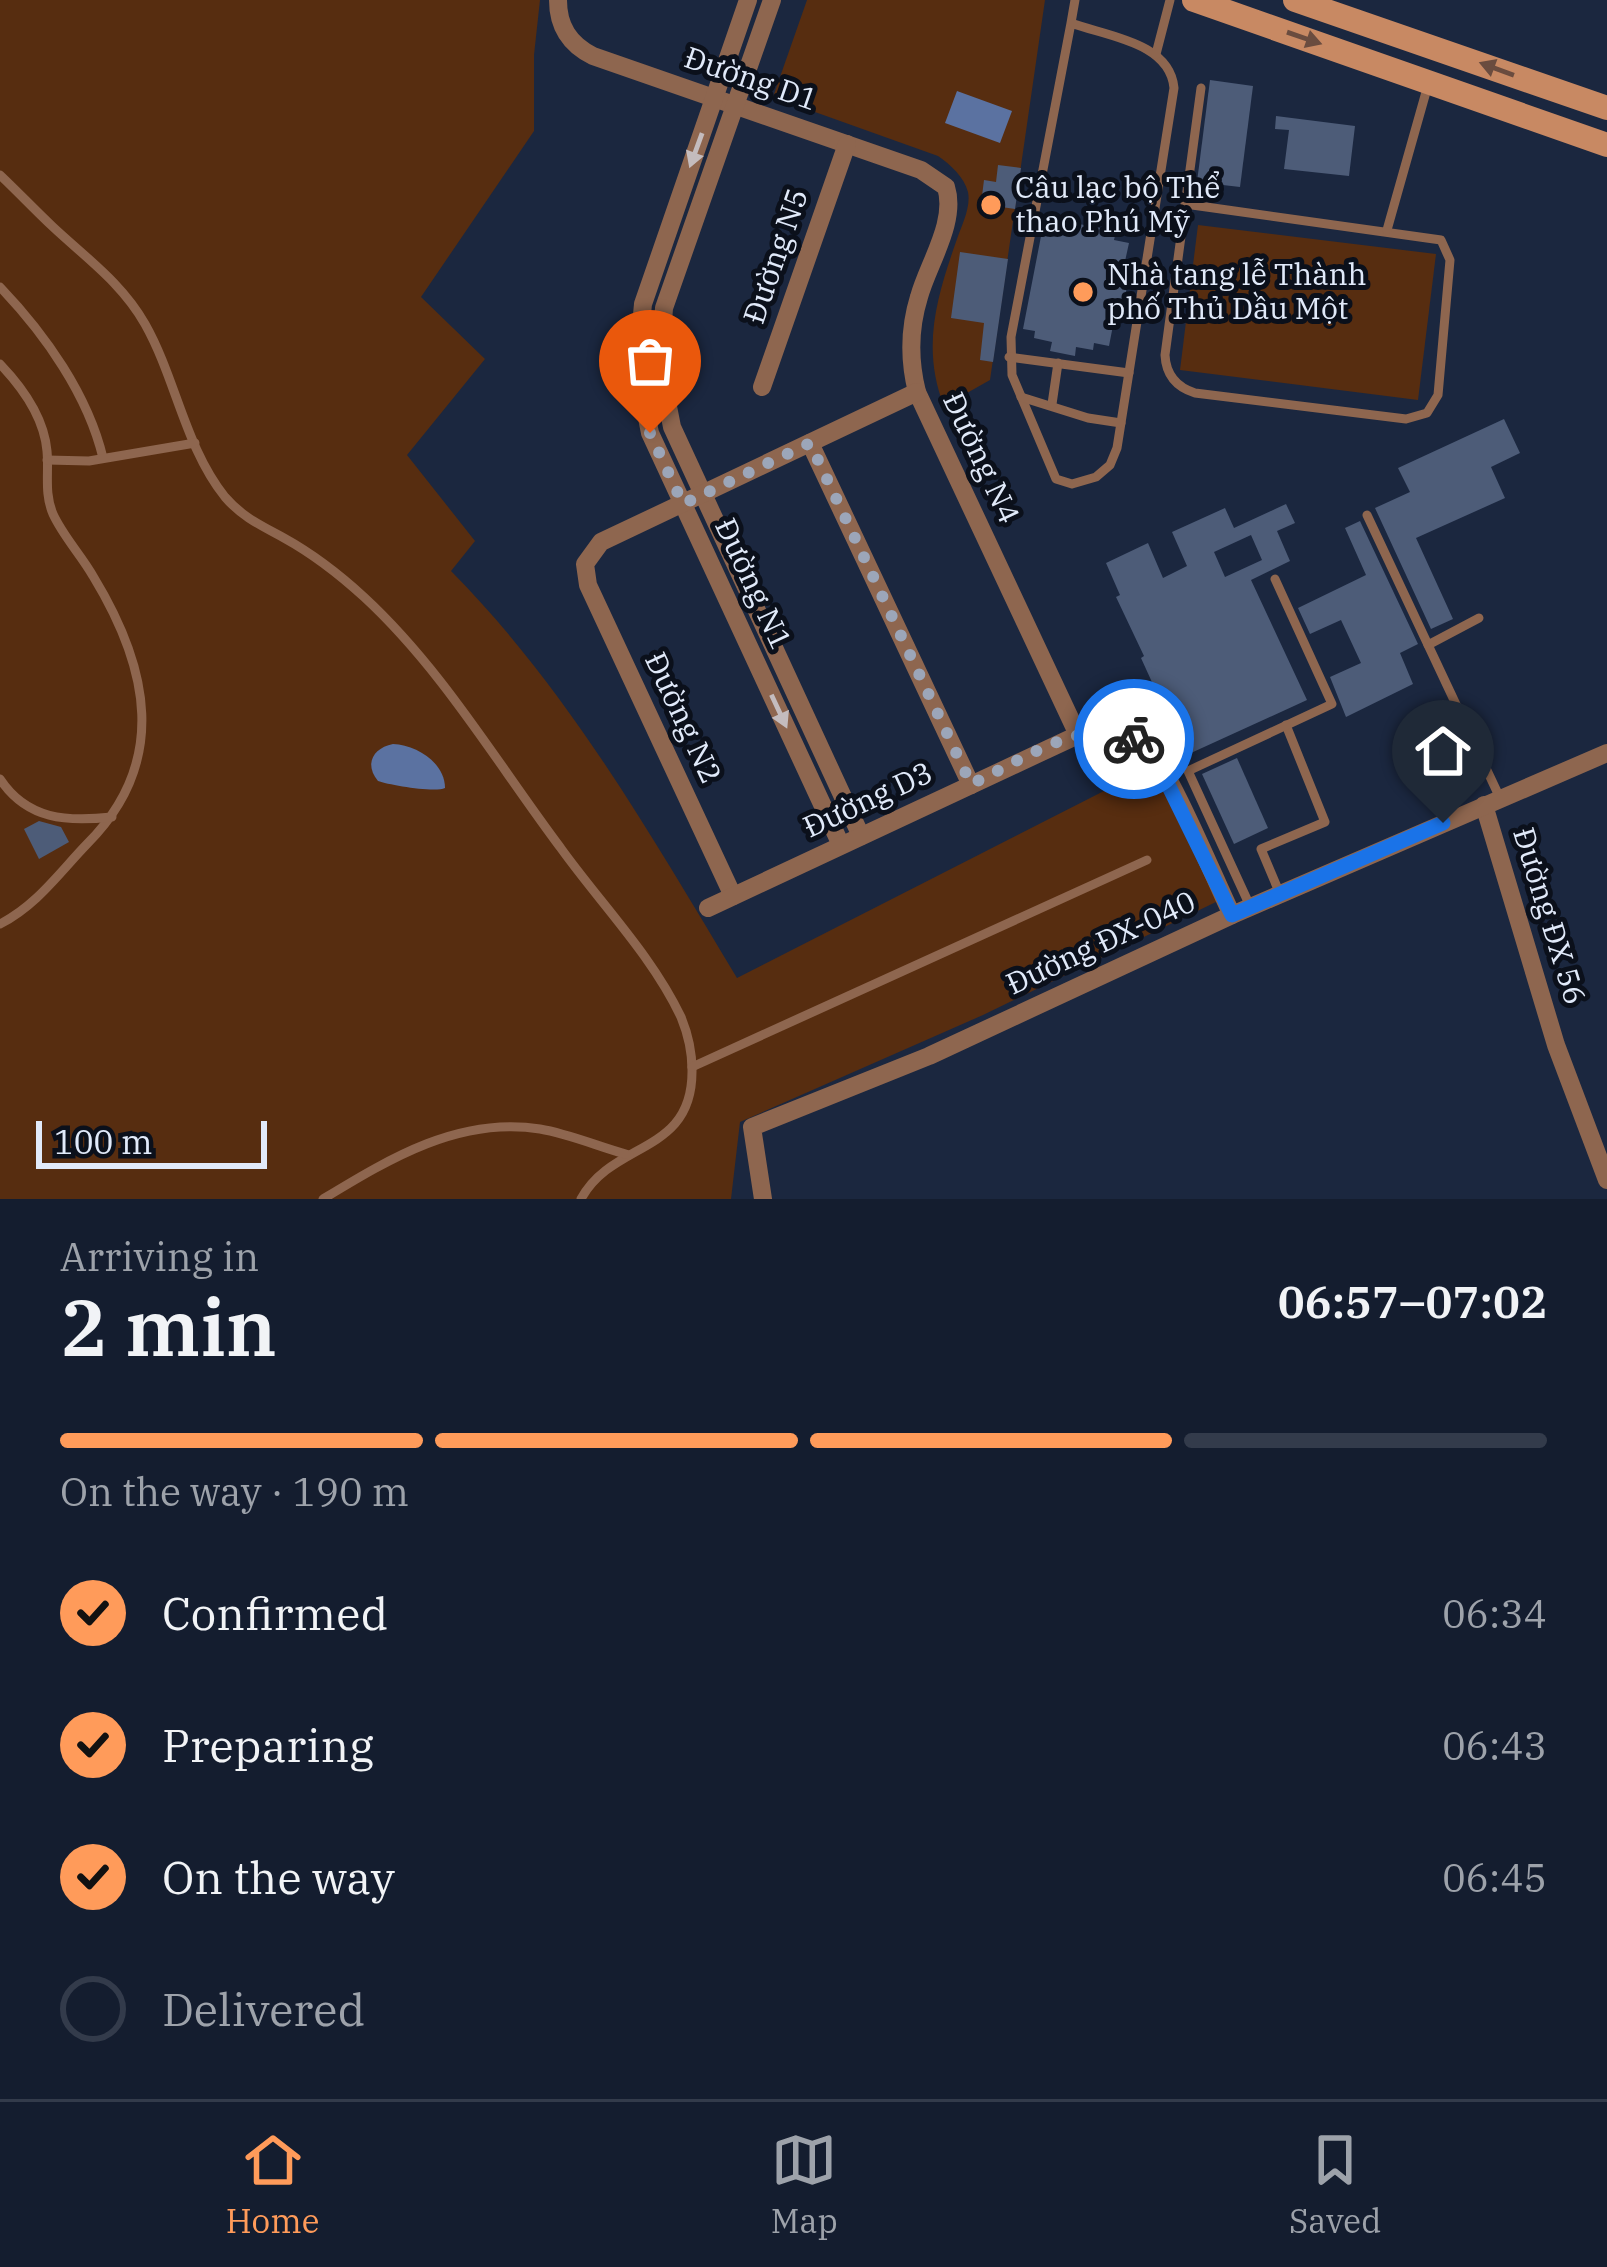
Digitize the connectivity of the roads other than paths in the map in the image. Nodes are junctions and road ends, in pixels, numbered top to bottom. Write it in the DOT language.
graph roads {
  1 [pos="558,0"];
  2 [pos="748,0"];
  3 [pos="772,0"];
  4 [pos="1075,0"];
  5 [pos="1170,0"];
  6 [pos="1193,0"];
  7 [pos="1295,0"];
  8 [pos="1071,23"];
  9 [pos="1156,53"];
  10 [pos="1429,82"];
  11 [pos="1201,88"];
  12 [pos="714,98"];
  13 [pos="735,105"];
  14 [pos="1607,108"];
  15 [pos="847,144"];
  16 [pos="1607,145"];
  17 [pos="0,176"];
  18 [pos="949,194"];
  19 [pos="1185,204"];
  20 [pos="1387,230"];
  21 [pos="0,287"];
  22 [pos="1009,357"];
  23 [pos="1058,363"];
  24 [pos="0,364"];
  25 [pos="1129,373"];
  26 [pos="762,387"];
  27 [pos="917,392"];
  28 [pos="1021,397"];
  29 [pos="1052,404"];
  30 [pos="1121,423"];
  31 [pos="195,442"];
  32 [pos="810,443"];
  33 [pos="103,458"];
  34 [pos="47,460"];
  35 [pos="704,494"];
  36 [pos="683,504"];
  37 [pos="1367,515"];
  38 [pos="1275,579"];
  39 [pos="1479,618"];
  40 [pos="1429,645"];
  41 [pos="1286,725"];
  42 [pos="1078,735"];
  43 [pos="1607,753"];
  44 [pos="0,779"];
  45 [pos="971,784"];
  46 [pos="1492,801"];
  47 [pos="113,817"];
  48 [pos="861,836"];
  49 [pos="841,845"];
  50 [pos="1147,860"];
  51 [pos="1280,894"];
  52 [pos="733,896"];
  53 [pos="708,908"];
  54 [pos="1241,911"];
  55 [pos="0,924"];
  56 [pos="692,1067"];
  57 [pos="629,1155"];
  58 [pos="1607,1180"];
  59 [pos="323,1199"];
  60 [pos="580,1199"];
  61 [pos="763,1199"];
  1 -- 12 [label="street, Đường D1"];
  2 -- 12 [label="street, Đường N1"];
  3 -- 13 [label="street, Đường N1"];
  4 -- 8 [label="lane"];
  5 -- 9 [label="lane"];
  6 -- 10 [label="main road, one-way"];
  14 -- 7 [label="main road, one-way"];
  8 -- 9 [label="lane"];
  8 -- 22 [label="lane"];
  9 -- 25 [label="lane"];
  10 -- 16 [label="main road"];
  10 -- 20 [label="lane"];
  11 -- 19 [label="lane"];
  12 -- 13 [label="street, Đường D1"];
  12 -- 36 [label="street, Đường N1, one-way"];
  13 -- 15 [label="street, Đường D1"];
  13 -- 35 [label="street, Đường N1"];
  15 -- 18 [label="street, Đường D1"];
  15 -- 26 [label="street, Đường N5"];
  17 -- 31 [label="lane"];
  18 -- 27 [label="street, Đường N4"];
  19 -- 20 [label="lane"];
  19 -- 20 [label="lane"];
  21 -- 33 [label="lane"];
  22 -- 23 [label="lane"];
  22 -- 28 [label="lane"];
  23 -- 25 [label="lane"];
  23 -- 29 [label="lane"];
  24 -- 34 [label="lane"];
  25 -- 30 [label="lane"];
  27 -- 32 [label="street"];
  27 -- 42 [label="street, Đường N4"];
  28 -- 29 [label="lane"];
  28 -- 30 [label="lane"];
  29 -- 30 [label="lane"];
  31 -- 33 [label="lane"];
  31 -- 56 [label="lane"];
  32 -- 35 [label="street"];
  32 -- 45 [label="street"];
  33 -- 34 [label="lane"];
  34 -- 47 [label="lane"];
  35 -- 36 [label="street"];
  35 -- 48 [label="street, Đường N1"];
  36 -- 49 [label="street, Đường N1, one-way"];
  36 -- 52 [label="street, Đường N2"];
  37 -- 40 [label="lane"];
  38 -- 41 [label="lane"];
  39 -- 40 [label="lane"];
  40 -- 46 [label="lane"];
  41 -- 51 [label="lane"];
  41 -- 54 [label="lane"];
  42 -- 45 [label="street, Đường D3"];
  42 -- 54 [label="street"];
  43 -- 46 [label="street, Đường ĐX-040"];
  44 -- 47 [label="lane"];
  45 -- 48 [label="street, Đường D3"];
  46 -- 51 [label="street, Đường ĐX-040"];
  46 -- 58 [label="street, Đường ĐX 56"];
  47 -- 55 [label="lane"];
  48 -- 49 [label="street, Đường D3"];
  49 -- 52 [label="street, Đường D3"];
  50 -- 56 [label="lane"];
  51 -- 54 [label="street, Đường ĐX-040"];
  52 -- 53 [label="street, Đường D3"];
  54 -- 61 [label="street, Đường ĐX-040"];
  56 -- 57 [label="lane"];
  57 -- 59 [label="lane"];
  57 -- 60 [label="lane"];
}
